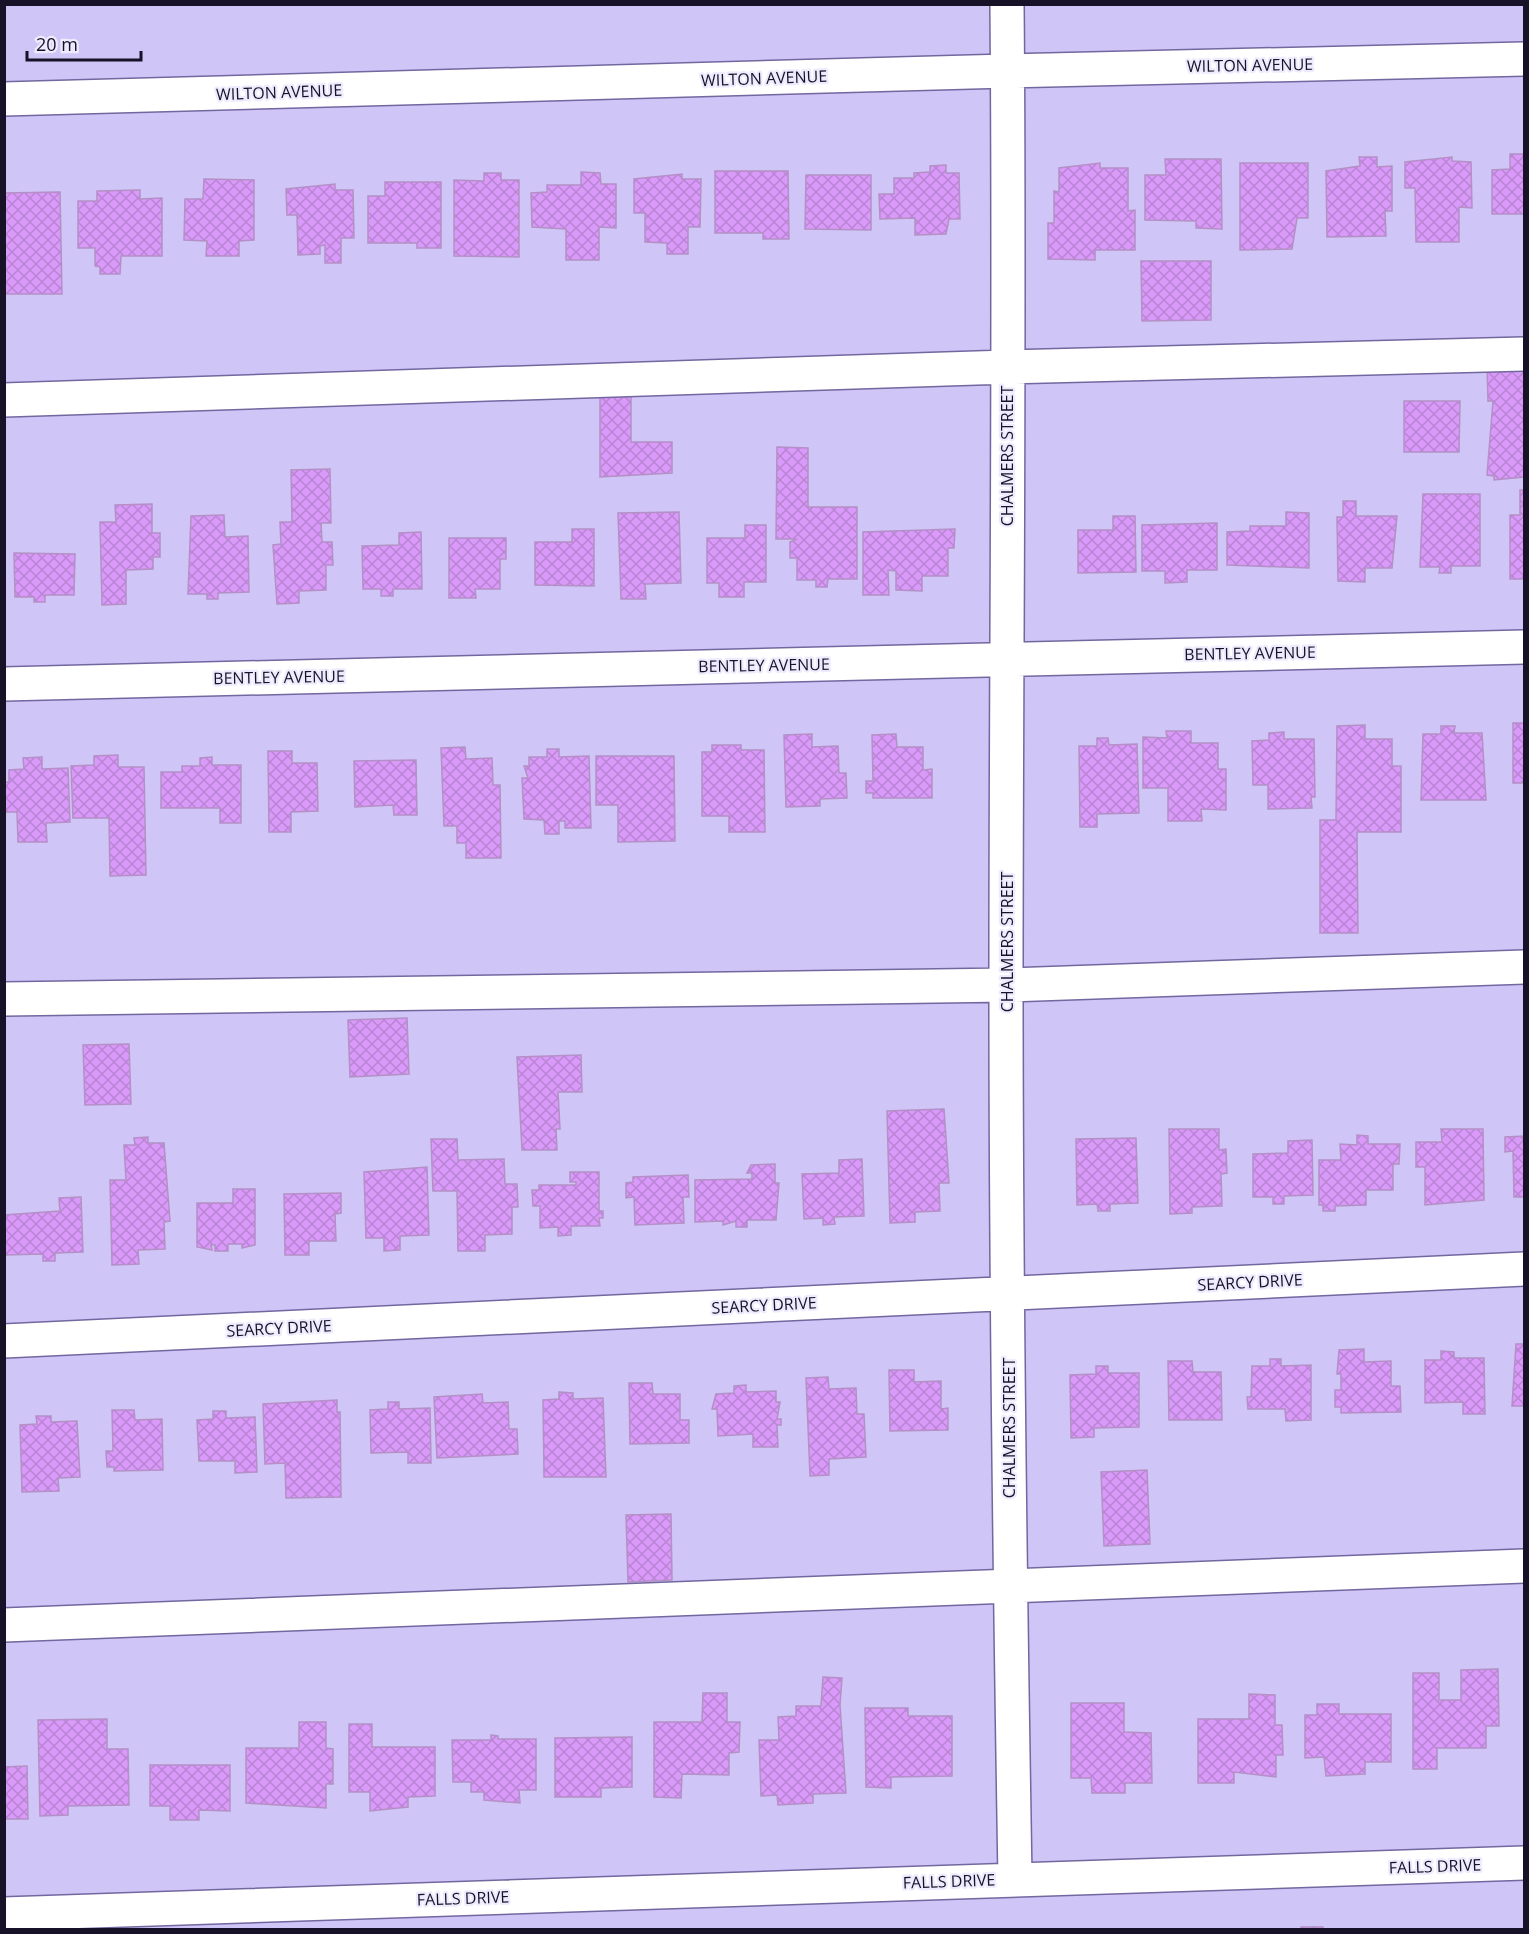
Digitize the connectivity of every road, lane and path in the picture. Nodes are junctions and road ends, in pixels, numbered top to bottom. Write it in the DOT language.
graph roads {
  1 [pos="1007,4"];
  2 [pos="1524,59"];
  3 [pos="1007,71"];
  4 [pos="4,99"];
  5 [pos="1524,354"];
  6 [pos="1007,367"];
  7 [pos="4,400"];
  8 [pos="1524,647"];
  9 [pos="1008,659"];
  10 [pos="4,684"];
  11 [pos="1524,967"];
  12 [pos="1006,985"];
  13 [pos="4,999"];
  14 [pos="1524,1269"];
  15 [pos="1008,1293"];
  16 [pos="4,1341"];
  17 [pos="1524,1566"];
  18 [pos="1010,1585"];
  19 [pos="4,1625"];
  20 [pos="1524,1863"];
  21 [pos="1015,1879"];
  22 [pos="4,1914"];
  23 [pos="374,1915"];
  24 [pos="275,1917"];
  1 -- 3 [label="street, CHALMERS STREET"];
  2 -- 3 [label="street, WILTON AVENUE"];
  3 -- 4 [label="street, WILTON AVENUE"];
  3 -- 6 [label="street, CHALMERS STREET"];
  5 -- 6 [label="street"];
  6 -- 7 [label="street"];
  6 -- 9 [label="street, CHALMERS STREET"];
  8 -- 9 [label="street, BENTLEY AVENUE"];
  9 -- 10 [label="street, BENTLEY AVENUE"];
  9 -- 12 [label="street, CHALMERS STREET"];
  11 -- 12 [label="street"];
  12 -- 13 [label="street"];
  12 -- 15 [label="street, CHALMERS STREET"];
  14 -- 15 [label="street, SEARCY DRIVE"];
  15 -- 16 [label="street, SEARCY DRIVE"];
  15 -- 18 [label="street, CHALMERS STREET"];
  17 -- 18 [label="street"];
  18 -- 19 [label="street"];
  18 -- 21 [label="street, CHALMERS STREET"];
  20 -- 21 [label="street, FALLS DRIVE"];
  21 -- 23 [label="street, FALLS DRIVE"];
  22 -- 24 [label="street, FALLS DRIVE"];
  23 -- 24 [label="street, FALLS DRIVE"];
}
